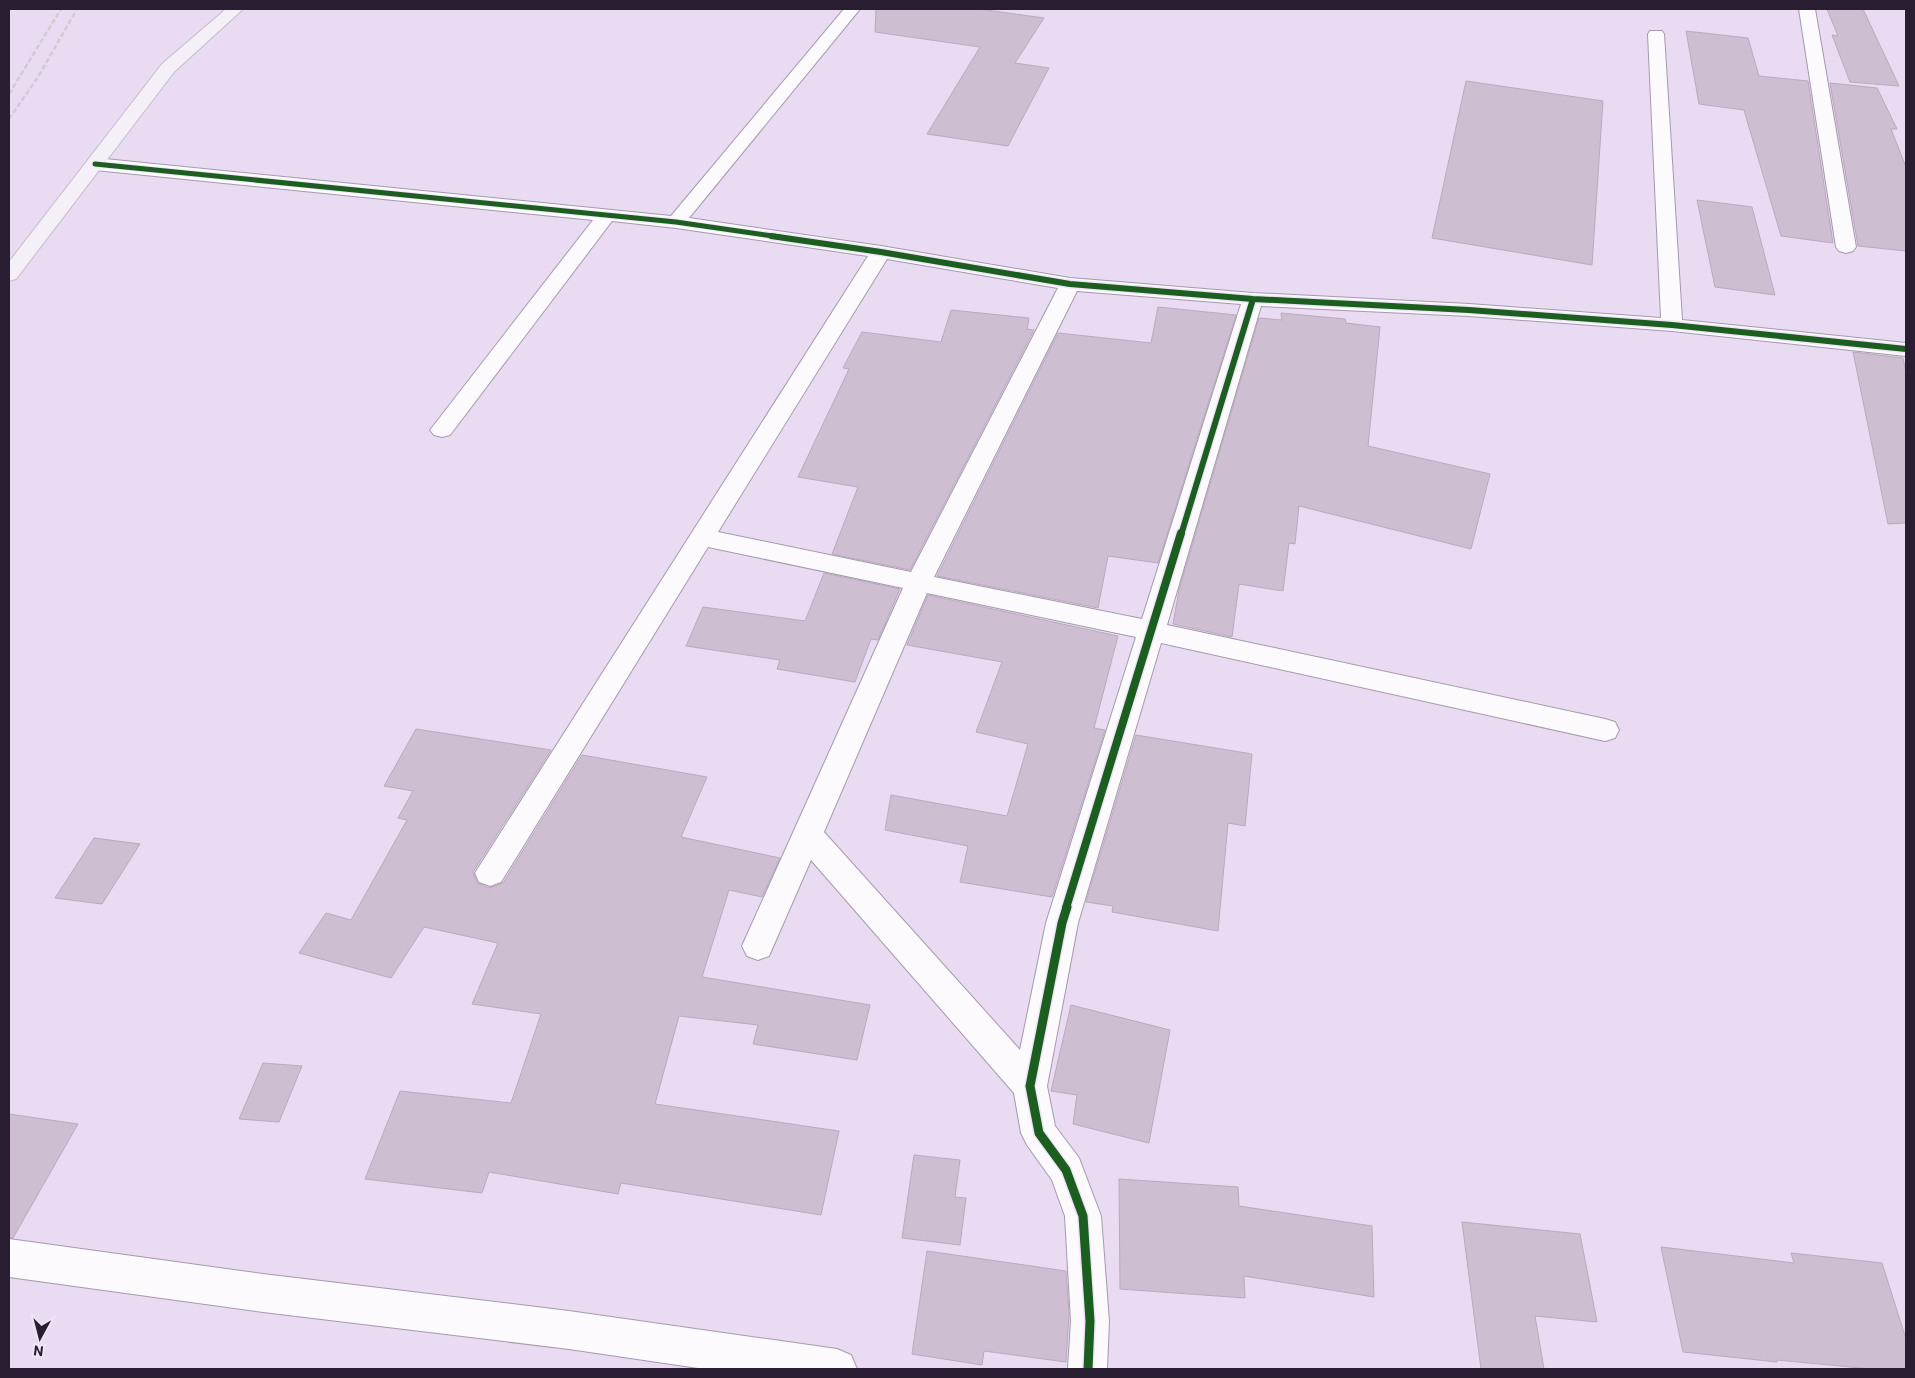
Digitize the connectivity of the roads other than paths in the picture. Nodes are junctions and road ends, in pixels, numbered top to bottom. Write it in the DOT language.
graph roads {
  1 [pos="235,9"];
  2 [pos="852,9"];
  3 [pos="1807,9"];
  4 [pos="1656,34"];
  5 [pos="95,164"];
  6 [pos="607,215"];
  7 [pos="676,222"];
  8 [pos="1846,246"];
  9 [pos="881,252"];
  10 [pos="9,275"];
  11 [pos="1070,284"];
  12 [pos="1253,299"];
  13 [pos="1672,325"];
  14 [pos="1906,349"];
  15 [pos="442,430"];
  16 [pos="700,537"];
  17 [pos="919,582"];
  18 [pos="1152,631"];
  19 [pos="1605,730"];
  20 [pos="808,835"];
  21 [pos="490,873"];
  22 [pos="758,946"];
  23 [pos="1030,1086"];
  24 [pos="9,1258"];
  25 [pos="838,1369"];
  26 [pos="1088,1369"];
  1 -- 5 [label="main road"];
  2 -- 7 [label="street"];
  3 -- 8 [label="street"];
  4 -- 13 [label="street"];
  5 -- 6 [label="street"];
  5 -- 10 [label="main road"];
  6 -- 7 [label="street"];
  6 -- 15 [label="street"];
  7 -- 9 [label="street"];
  9 -- 11 [label="street"];
  9 -- 16 [label="street"];
  11 -- 12 [label="street"];
  11 -- 17 [label="street"];
  12 -- 13 [label="street"];
  12 -- 18 [label="street"];
  13 -- 14 [label="street"];
  16 -- 17 [label="street"];
  16 -- 21 [label="street"];
  17 -- 18 [label="street"];
  17 -- 20 [label="street"];
  18 -- 19 [label="street"];
  18 -- 23 [label="street"];
  20 -- 22 [label="street"];
  20 -- 23 [label="street"];
  23 -- 26 [label="street"];
  24 -- 25 [label="street"];
}
